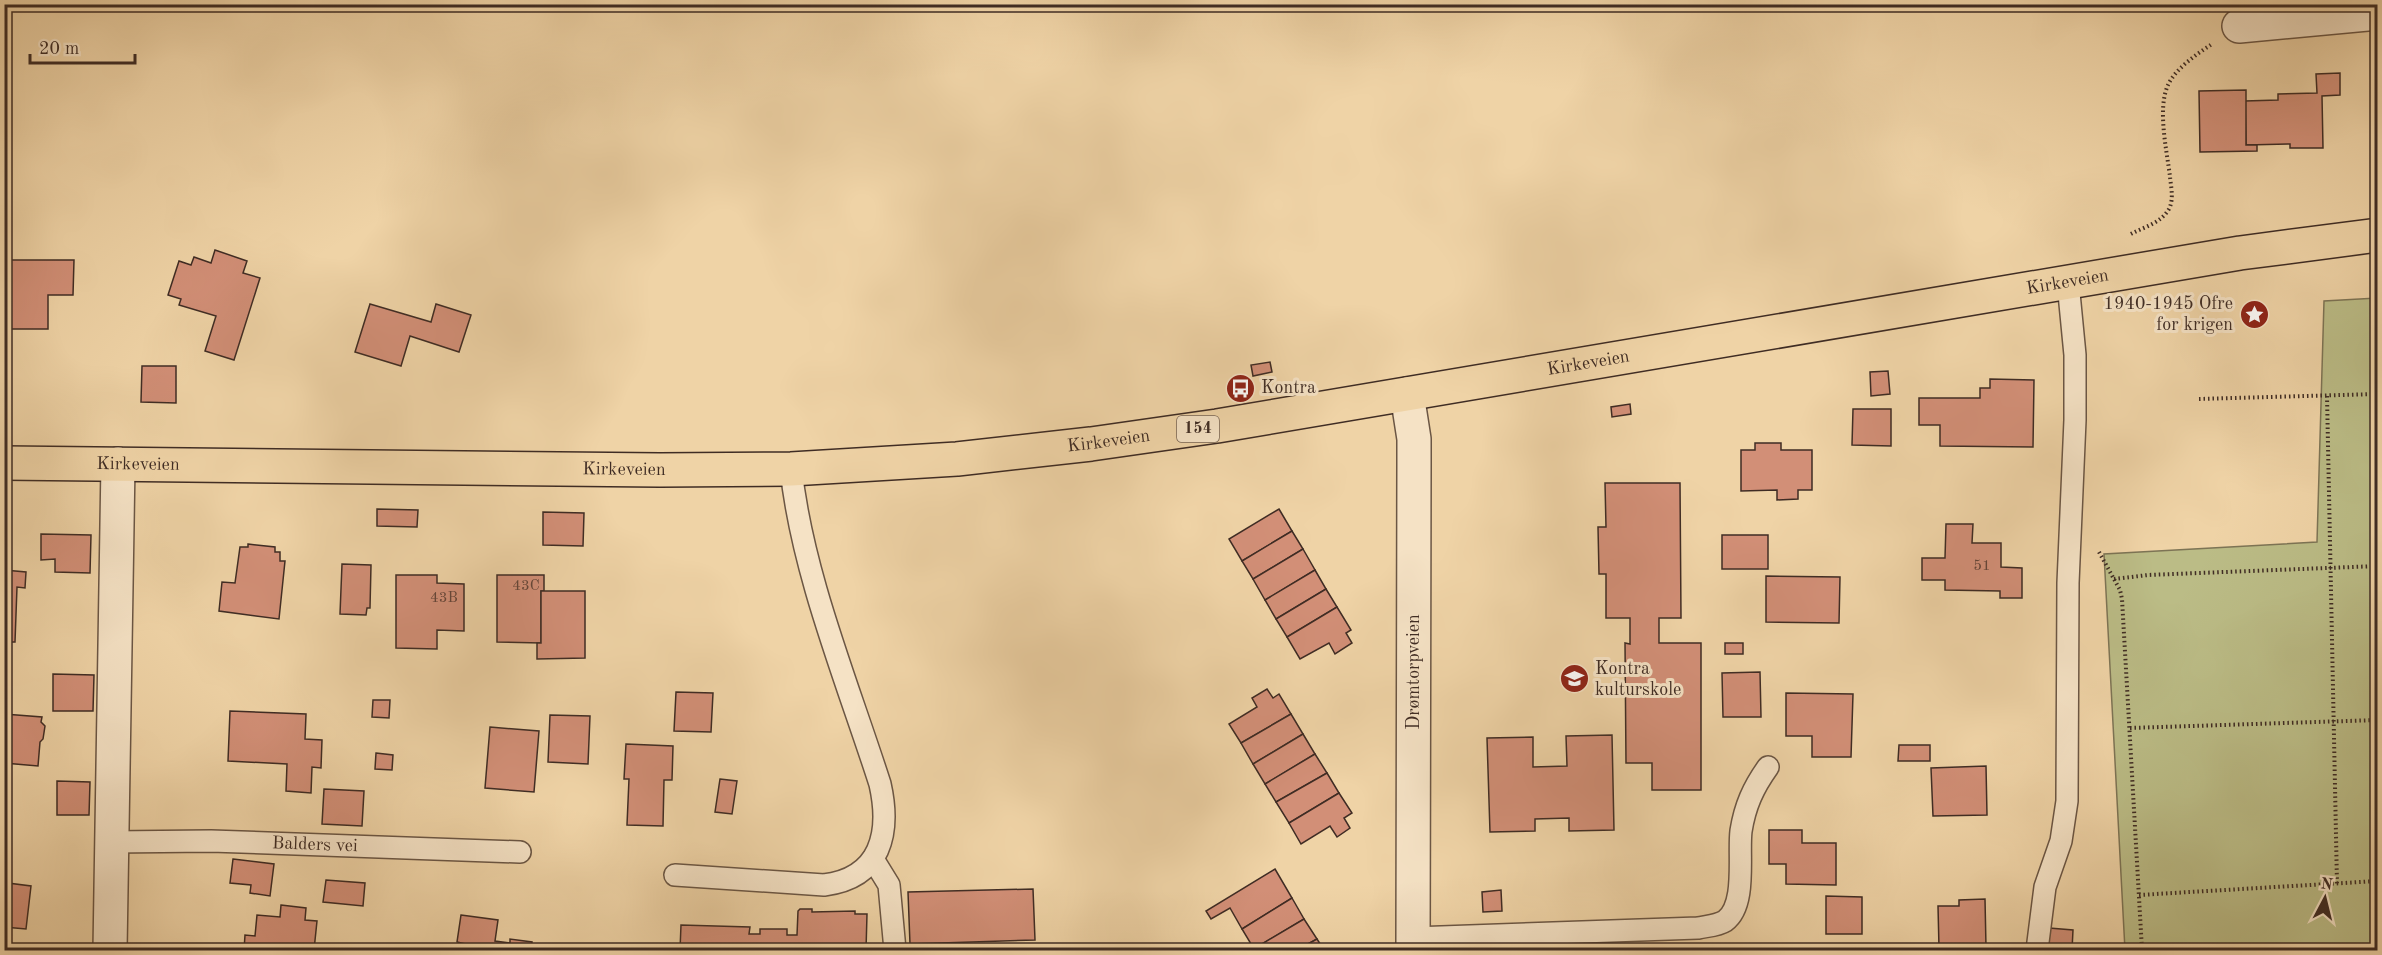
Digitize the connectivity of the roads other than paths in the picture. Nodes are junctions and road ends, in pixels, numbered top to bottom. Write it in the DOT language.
graph roads {
  1 [pos="2378,13"];
  2 [pos="2239,26"];
  3 [pos="2378,235"];
  4 [pos="2068,284"];
  5 [pos="1407,394"];
  6 [pos="4,463"];
  7 [pos="118,464"];
  8 [pos="791,469"];
  9 [pos="1767,767"];
  10 [pos="111,842"];
  11 [pos="520,852"];
  12 [pos="873,859"];
  13 [pos="675,875"];
  14 [pos="1413,944"];
  15 [pos="110,951"];
  16 [pos="895,951"];
  17 [pos="2037,951"];
  1 -- 2 [label="street"];
  3 -- 4 [label="main road, Kirkeveien / 154"];
  4 -- 5 [label="main road, Kirkeveien / 154"];
  4 -- 17 [label="lane"];
  5 -- 8 [label="main road, Kirkeveien / 154"];
  5 -- 14 [label="street, Drømtorpveien"];
  6 -- 7 [label="main road, Kirkeveien / 154"];
  7 -- 8 [label="main road, Kirkeveien / 154"];
  7 -- 10 [label="street"];
  8 -- 12 [label="lane"];
  9 -- 14 [label="lane"];
  10 -- 11 [label="lane, Balders vei"];
  10 -- 15 [label="street"];
  12 -- 13 [label="lane"];
  12 -- 16 [label="lane"];
}
